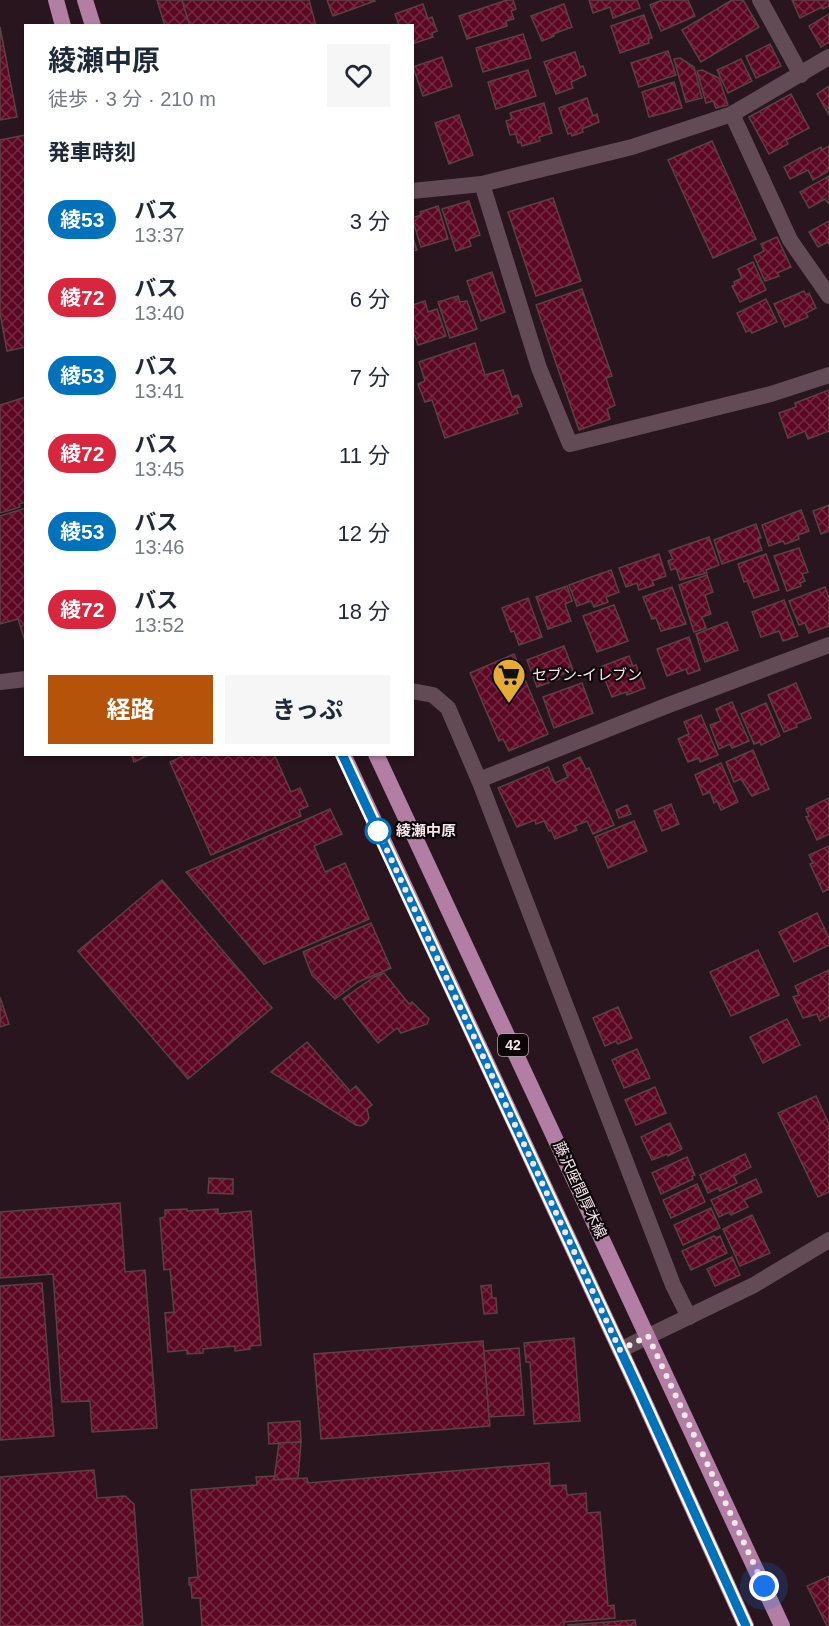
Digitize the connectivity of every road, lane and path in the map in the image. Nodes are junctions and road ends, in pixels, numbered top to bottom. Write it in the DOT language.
graph roads {
  1 [pos="56,0"];
  2 [pos="85,0"];
  3 [pos="760,0"];
  4 [pos="62,24"];
  5 [pos="92,24"];
  6 [pos="829,57"];
  7 [pos="801,75"];
  8 [pos="732,114"];
  9 [pos="482,184"];
  10 [pos="414,191"];
  11 [pos="829,296"];
  12 [pos="829,375"];
  13 [pos="829,645"];
  14 [pos="24,679"];
  15 [pos="0,682"];
  16 [pos="414,691"];
  17 [pos="343,756"];
  18 [pos="377,756"];
  19 [pos="479,780"];
  20 [pos="829,1240"];
  21 [pos="688,1317"];
  22 [pos="648,1336"];
  23 [pos="620,1350"];
  24 [pos="746,1626"];
  25 [pos="782,1626"];
  1 -- 4 [label="main road"];
  2 -- 5 [label="main road"];
  3 -- 7 [label="street"];
  6 -- 7 [label="street"];
  7 -- 8 [label="street"];
  8 -- 9 [label="street"];
  8 -- 11 [label="street"];
  9 -- 10 [label="street"];
  9 -- 12 [label="street"];
  13 -- 19 [label="street"];
  14 -- 15 [label="street"];
  16 -- 19 [label="street"];
  17 -- 23 [label="main road, 42"];
  18 -- 22 [label="main road, 藤沢座間厚木線 / 42"];
  19 -- 21 [label="street"];
  20 -- 21 [label="street"];
  21 -- 22 [label="street"];
  22 -- 23 [label="street"];
  22 -- 25 [label="main road, 藤沢座間厚木線 / 42"];
  23 -- 24 [label="main road, 42"];
}
